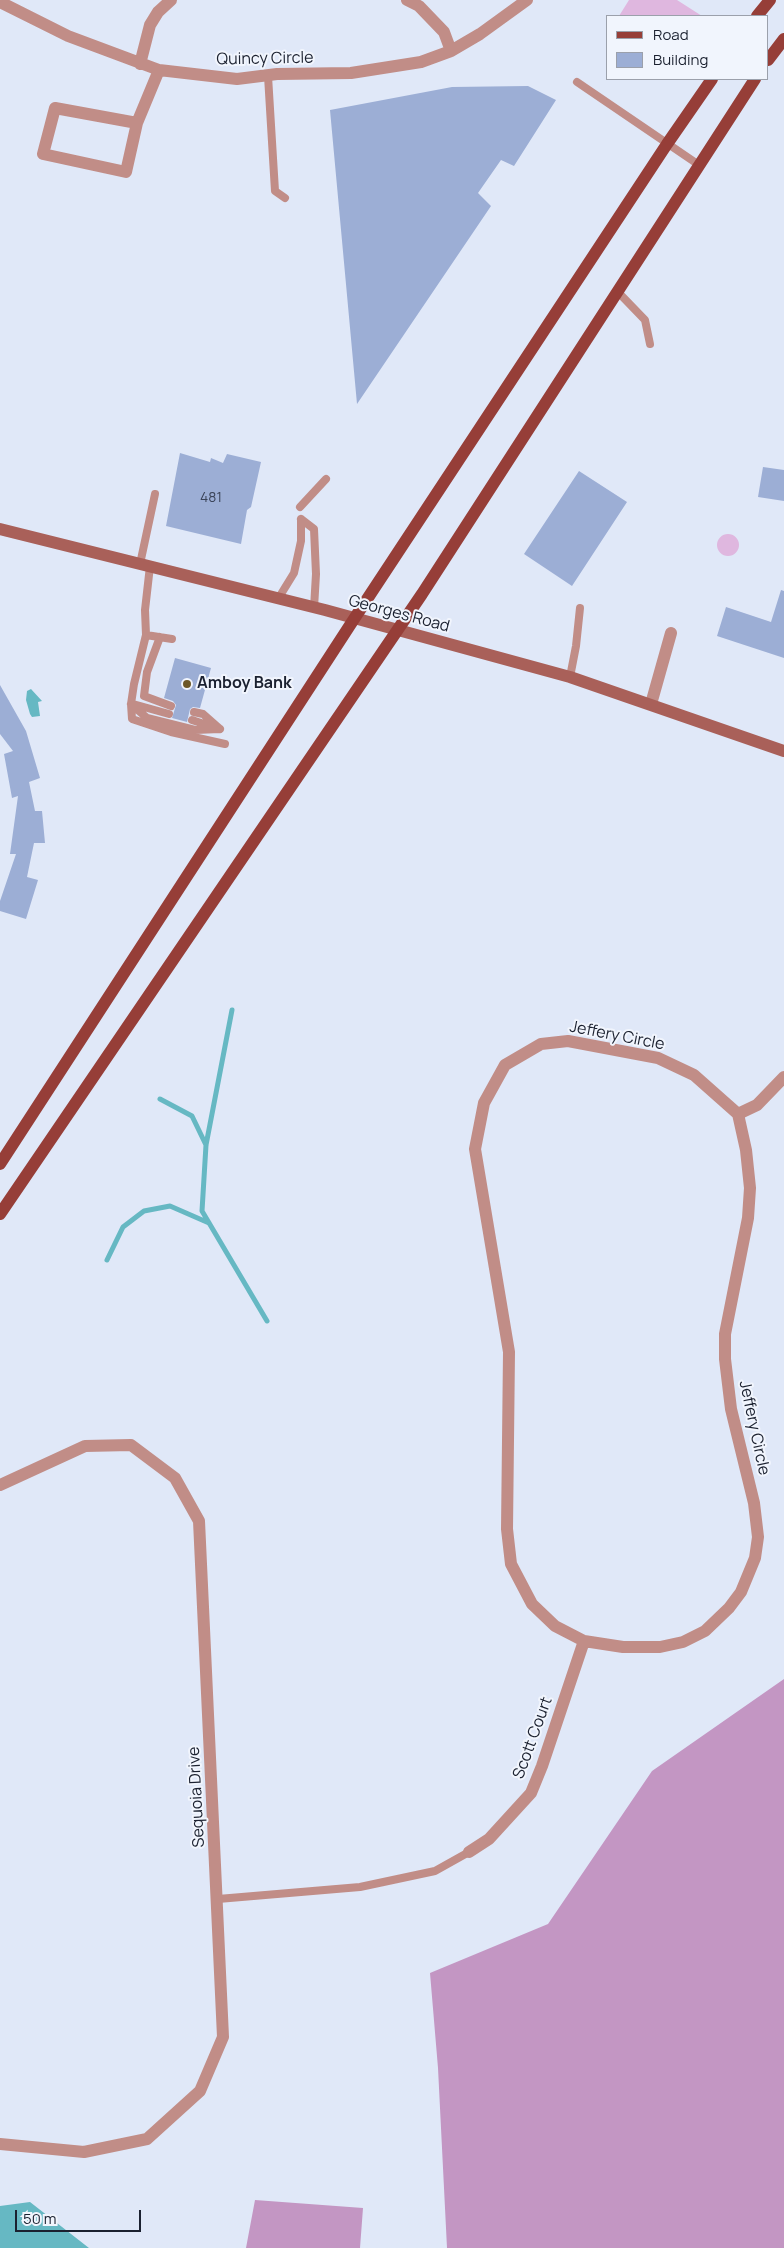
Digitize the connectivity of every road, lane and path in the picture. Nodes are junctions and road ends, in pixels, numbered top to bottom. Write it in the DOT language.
graph roads {
  1 [pos="171,0"];
  2 [pos="407,0"];
  3 [pos="527,0"];
  4 [pos="770,0"];
  5 [pos="0,2"];
  6 [pos="758,15"];
  7 [pos="784,39"];
  8 [pos="451,52"];
  9 [pos="769,59"];
  10 [pos="140,64"];
  11 [pos="159,70"];
  12 [pos="268,76"];
  13 [pos="711,80"];
  14 [pos="754,80"];
  15 [pos="577,82"];
  16 [pos="137,123"];
  17 [pos="667,144"];
  18 [pos="699,165"];
  19 [pos="285,198"];
  20 [pos="617,291"];
  21 [pos="650,344"];
  22 [pos="326,479"];
  23 [pos="155,494"];
  24 [pos="300,507"];
  25 [pos="0,528"];
  26 [pos="145,565"];
  27 [pos="278,600"];
  28 [pos="314,608"];
  29 [pos="580,608"];
  30 [pos="354,619"];
  31 [pos="396,630"];
  32 [pos="671,633"];
  33 [pos="146,635"];
  34 [pos="160,637"];
  35 [pos="172,639"];
  36 [pos="570,677"];
  37 [pos="131,704"];
  38 [pos="651,704"];
  39 [pos="194,712"];
  40 [pos="192,720"];
  41 [pos="220,729"];
  42 [pos="225,744"];
  43 [pos="784,751"];
  44 [pos="784,1077"];
  45 [pos="738,1114"];
  46 [pos="0,1164"];
  47 [pos="0,1214"];
  48 [pos="0,1486"];
  49 [pos="584,1641"];
  50 [pos="469,1852"];
  51 [pos="218,1899"];
  52 [pos="0,2144"];
  1 -- 10 [label="street"];
  2 -- 8 [label="street"];
  3 -- 8 [label="street, Quincy Circle"];
  4 -- 6 [label="main road"];
  5 -- 10 [label="street, Quincy Circle"];
  7 -- 9 [label="main road"];
  8 -- 12 [label="street, Quincy Circle"];
  10 -- 11 [label="street, Quincy Circle"];
  11 -- 12 [label="street, Quincy Circle"];
  11 -- 16 [label="street"];
  12 -- 19 [label="lane"];
  13 -- 17 [label="main road"];
  14 -- 18 [label="main road"];
  15 -- 17 [label="lane"];
  16 -- 16 [label="street"];
  17 -- 18 [label="lane"];
  17 -- 30 [label="main road"];
  18 -- 20 [label="main road"];
  20 -- 21 [label="lane"];
  20 -- 31 [label="main road"];
  22 -- 24 [label="lane"];
  23 -- 26 [label="lane"];
  25 -- 26 [label="street, Georges Road"];
  26 -- 27 [label="street, Georges Road"];
  26 -- 33 [label="lane"];
  27 -- 28 [label="street, Georges Road"];
  27 -- 28 [label="lane"];
  28 -- 30 [label="street, Georges Road"];
  29 -- 36 [label="lane"];
  30 -- 31 [label="street, Georges Road"];
  30 -- 46 [label="main road"];
  31 -- 36 [label="street, Georges Road"];
  31 -- 47 [label="main road"];
  32 -- 38 [label="street"];
  33 -- 34 [label="lane"];
  33 -- 37 [label="lane"];
  34 -- 35 [label="lane"];
  34 -- 37 [label="lane"];
  36 -- 38 [label="street, Georges Road"];
  37 -- 41 [label="lane"];
  37 -- 42 [label="lane"];
  38 -- 43 [label="street, Georges Road"];
  39 -- 41 [label="lane"];
  40 -- 41 [label="lane"];
  44 -- 45 [label="street"];
  45 -- 49 [label="street, Jeffery Circle"];
  45 -- 49 [label="street, Jeffery Circle"];
  48 -- 51 [label="street, Sequoia Drive"];
  49 -- 50 [label="street, Scott Court"];
  50 -- 51 [label="lane"];
  51 -- 52 [label="street, Sequoia Drive"];
}
